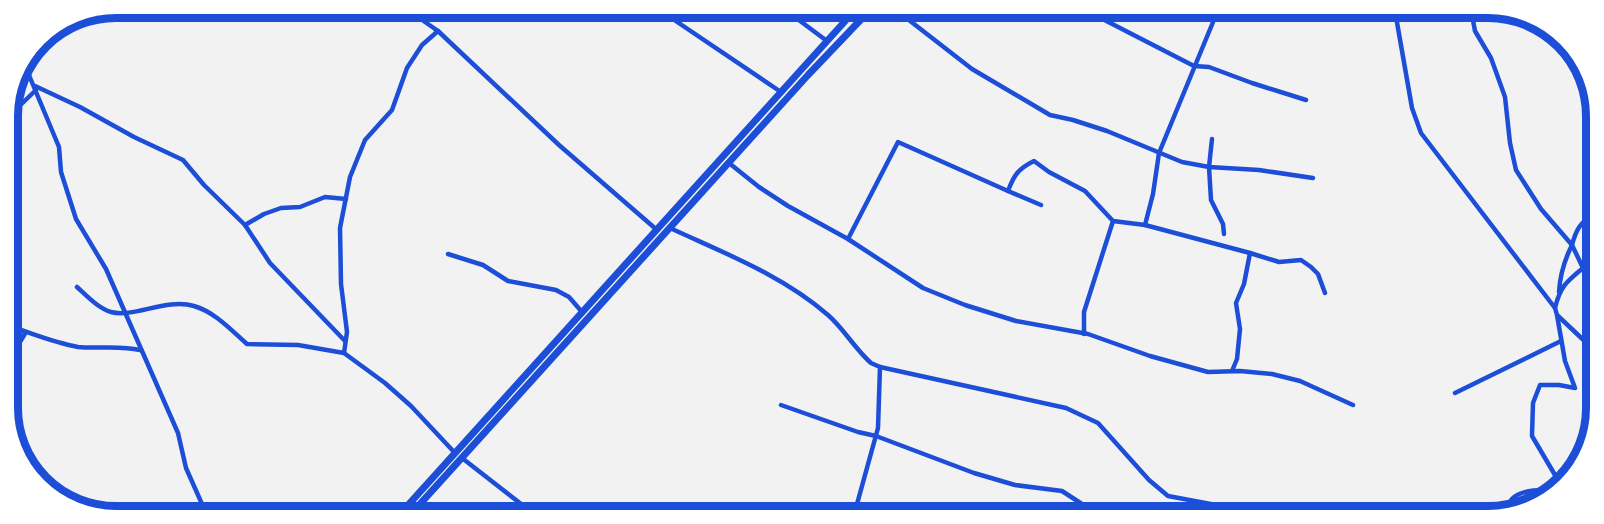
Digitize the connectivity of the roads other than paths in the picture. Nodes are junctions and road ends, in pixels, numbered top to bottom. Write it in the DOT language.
graph roads {
  1 [pos="420,18"];
  2 [pos="671,18"];
  3 [pos="796,18"];
  4 [pos="848,18"];
  5 [pos="862,18"];
  6 [pos="906,18"];
  7 [pos="1101,18"];
  8 [pos="1215,18"];
  9 [pos="1396,18"];
  10 [pos="1473,18"];
  11 [pos="438,31"];
  12 [pos="827,41"];
  13 [pos="1194,66"];
  14 [pos="28,72"];
  15 [pos="36,88"];
  16 [pos="780,92"];
  17 [pos="1306,100"];
  18 [pos="18,106"];
  19 [pos="1212,139"];
  20 [pos="1159,153"];
  21 [pos="729,163"];
  22 [pos="1209,167"];
  23 [pos="1313,178"];
  24 [pos="1008,191"];
  25 [pos="346,199"];
  26 [pos="1041,205"];
  27 [pos="1586,219"];
  28 [pos="1113,220"];
  29 [pos="245,225"];
  30 [pos="1145,225"];
  31 [pos="670,228"];
  32 [pos="657,230"];
  33 [pos="1224,234"];
  34 [pos="848,239"];
  35 [pos="1572,245"];
  36 [pos="1250,253"];
  37 [pos="448,254"];
  38 [pos="1583,268"];
  39 [pos="1586,271"];
  40 [pos="77,287"];
  41 [pos="1559,292"];
  42 [pos="1325,293"];
  43 [pos="1555,308"];
  44 [pos="582,312"];
  45 [pos="124,313"];
  46 [pos="1557,315"];
  47 [pos="18,329"];
  48 [pos="26,332"];
  49 [pos="1084,333"];
  50 [pos="1586,340"];
  51 [pos="345,341"];
  52 [pos="1562,341"];
  53 [pos="18,345"];
  54 [pos="140,350"];
  55 [pos="344,352"];
  56 [pos="880,367"];
  57 [pos="1232,371"];
  58 [pos="1455,393"];
  59 [pos="781,405"];
  60 [pos="1353,405"];
  61 [pos="876,436"];
  62 [pos="459,456"];
  63 [pos="1555,480"];
  64 [pos="1541,491"];
  65 [pos="1511,503"];
  66 [pos="203,506"];
  67 [pos="407,506"];
  68 [pos="418,506"];
  69 [pos="524,506"];
  70 [pos="857,506"];
  71 [pos="1084,506"];
  72 [pos="1221,506"];
  1 -- 11 [label="street"];
  2 -- 16 [label="street"];
  3 -- 12 [label="street"];
  4 -- 12 [label="highway"];
  5 -- 21 [label="highway"];
  6 -- 20 [label="street"];
  7 -- 13 [label="street"];
  8 -- 13 [label="street"];
  9 -- 43 [label="street"];
  10 -- 35 [label="street"];
  11 -- 25 [label="street"];
  11 -- 32 [label="street"];
  12 -- 16 [label="highway"];
  13 -- 17 [label="street"];
  13 -- 20 [label="street"];
  14 -- 15 [label="street"];
  15 -- 18 [label="street"];
  15 -- 29 [label="street"];
  15 -- 45 [label="street"];
  16 -- 32 [label="highway"];
  19 -- 22 [label="street"];
  20 -- 22 [label="street"];
  20 -- 30 [label="street"];
  21 -- 31 [label="highway"];
  21 -- 34 [label="street"];
  22 -- 23 [label="street"];
  22 -- 33 [label="street"];
  24 -- 26 [label="street"];
  24 -- 28 [label="street"];
  24 -- 34 [label="street"];
  25 -- 29 [label="street"];
  25 -- 51 [label="street"];
  27 -- 35 [label="street"];
  28 -- 30 [label="street"];
  28 -- 49 [label="street"];
  29 -- 51 [label="street"];
  30 -- 36 [label="street"];
  31 -- 56 [label="street"];
  31 -- 62 [label="highway"];
  32 -- 44 [label="highway"];
  34 -- 49 [label="street"];
  35 -- 38 [label="street"];
  35 -- 41 [label="street"];
  36 -- 42 [label="street"];
  36 -- 57 [label="street"];
  37 -- 44 [label="street"];
  38 -- 39 [label="street"];
  38 -- 41 [label="street"];
  40 -- 45 [label="street"];
  41 -- 43 [label="street"];
  43 -- 46 [label="street"];
  44 -- 62 [label="highway"];
  45 -- 54 [label="street"];
  45 -- 55 [label="street"];
  46 -- 50 [label="street"];
  46 -- 52 [label="street"];
  47 -- 48 [label="street"];
  48 -- 53 [label="street"];
  48 -- 54 [label="street"];
  49 -- 57 [label="street"];
  51 -- 55 [label="street"];
  52 -- 58 [label="street"];
  52 -- 63 [label="street"];
  54 -- 66 [label="street"];
  55 -- 62 [label="street"];
  56 -- 61 [label="street"];
  56 -- 72 [label="street"];
  57 -- 60 [label="street"];
  59 -- 61 [label="street"];
  61 -- 70 [label="street"];
  61 -- 71 [label="street"];
  62 -- 67 [label="highway"];
  62 -- 68 [label="highway"];
  62 -- 69 [label="street"];
  64 -- 65 [label="street"];
}
